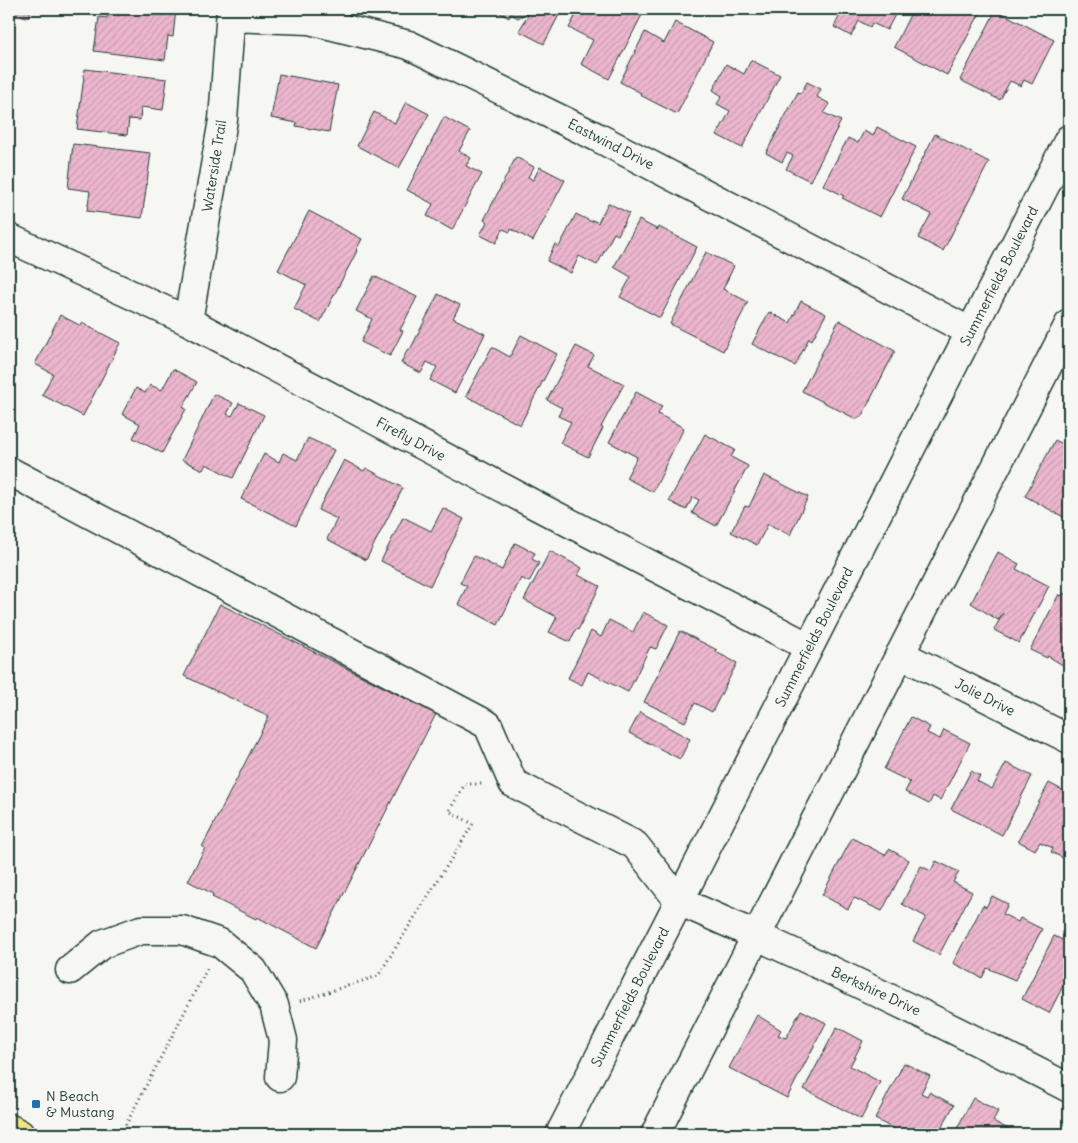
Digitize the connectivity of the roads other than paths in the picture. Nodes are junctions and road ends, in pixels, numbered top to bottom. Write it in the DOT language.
graph roads {
  1 [pos="231,13"];
  2 [pos="1069,139"];
  3 [pos="9,238"];
  4 [pos="188,321"];
  5 [pos="1069,324"];
  6 [pos="971,332"];
  7 [pos="1063,353"];
  8 [pos="9,471"];
  9 [pos="809,647"];
  10 [pos="900,654"];
  11 [pos="1069,739"];
  12 [pos="679,901"];
  13 [pos="757,935"];
  14 [pos="70,970"];
  15 [pos="280,1077"];
  16 [pos="1069,1088"];
  17 [pos="9,1128"];
  18 [pos="20,1134"];
  19 [pos="560,1134"];
  20 [pos="655,1134"];
  1 -- 4 [label="street, Waterside Trail"];
  1 -- 6 [label="street, Eastwind Drive"];
  2 -- 6 [label="street, Summerfields Boulevard"];
  3 -- 4 [label="street, Firefly Drive"];
  4 -- 9 [label="street, Firefly Drive"];
  5 -- 7 [label="street"];
  6 -- 9 [label="street, Summerfields Boulevard"];
  7 -- 10 [label="street"];
  8 -- 12 [label="street"];
  9 -- 12 [label="street, Summerfields Boulevard"];
  10 -- 11 [label="street, Jolie Drive"];
  10 -- 13 [label="street"];
  12 -- 13 [label="street, Berkshire Drive"];
  12 -- 19 [label="street, Summerfields Boulevard"];
  13 -- 16 [label="street, Berkshire Drive"];
  13 -- 20 [label="street"];
  14 -- 15 [label="street"];
  17 -- 18 [label="main road"];
}
